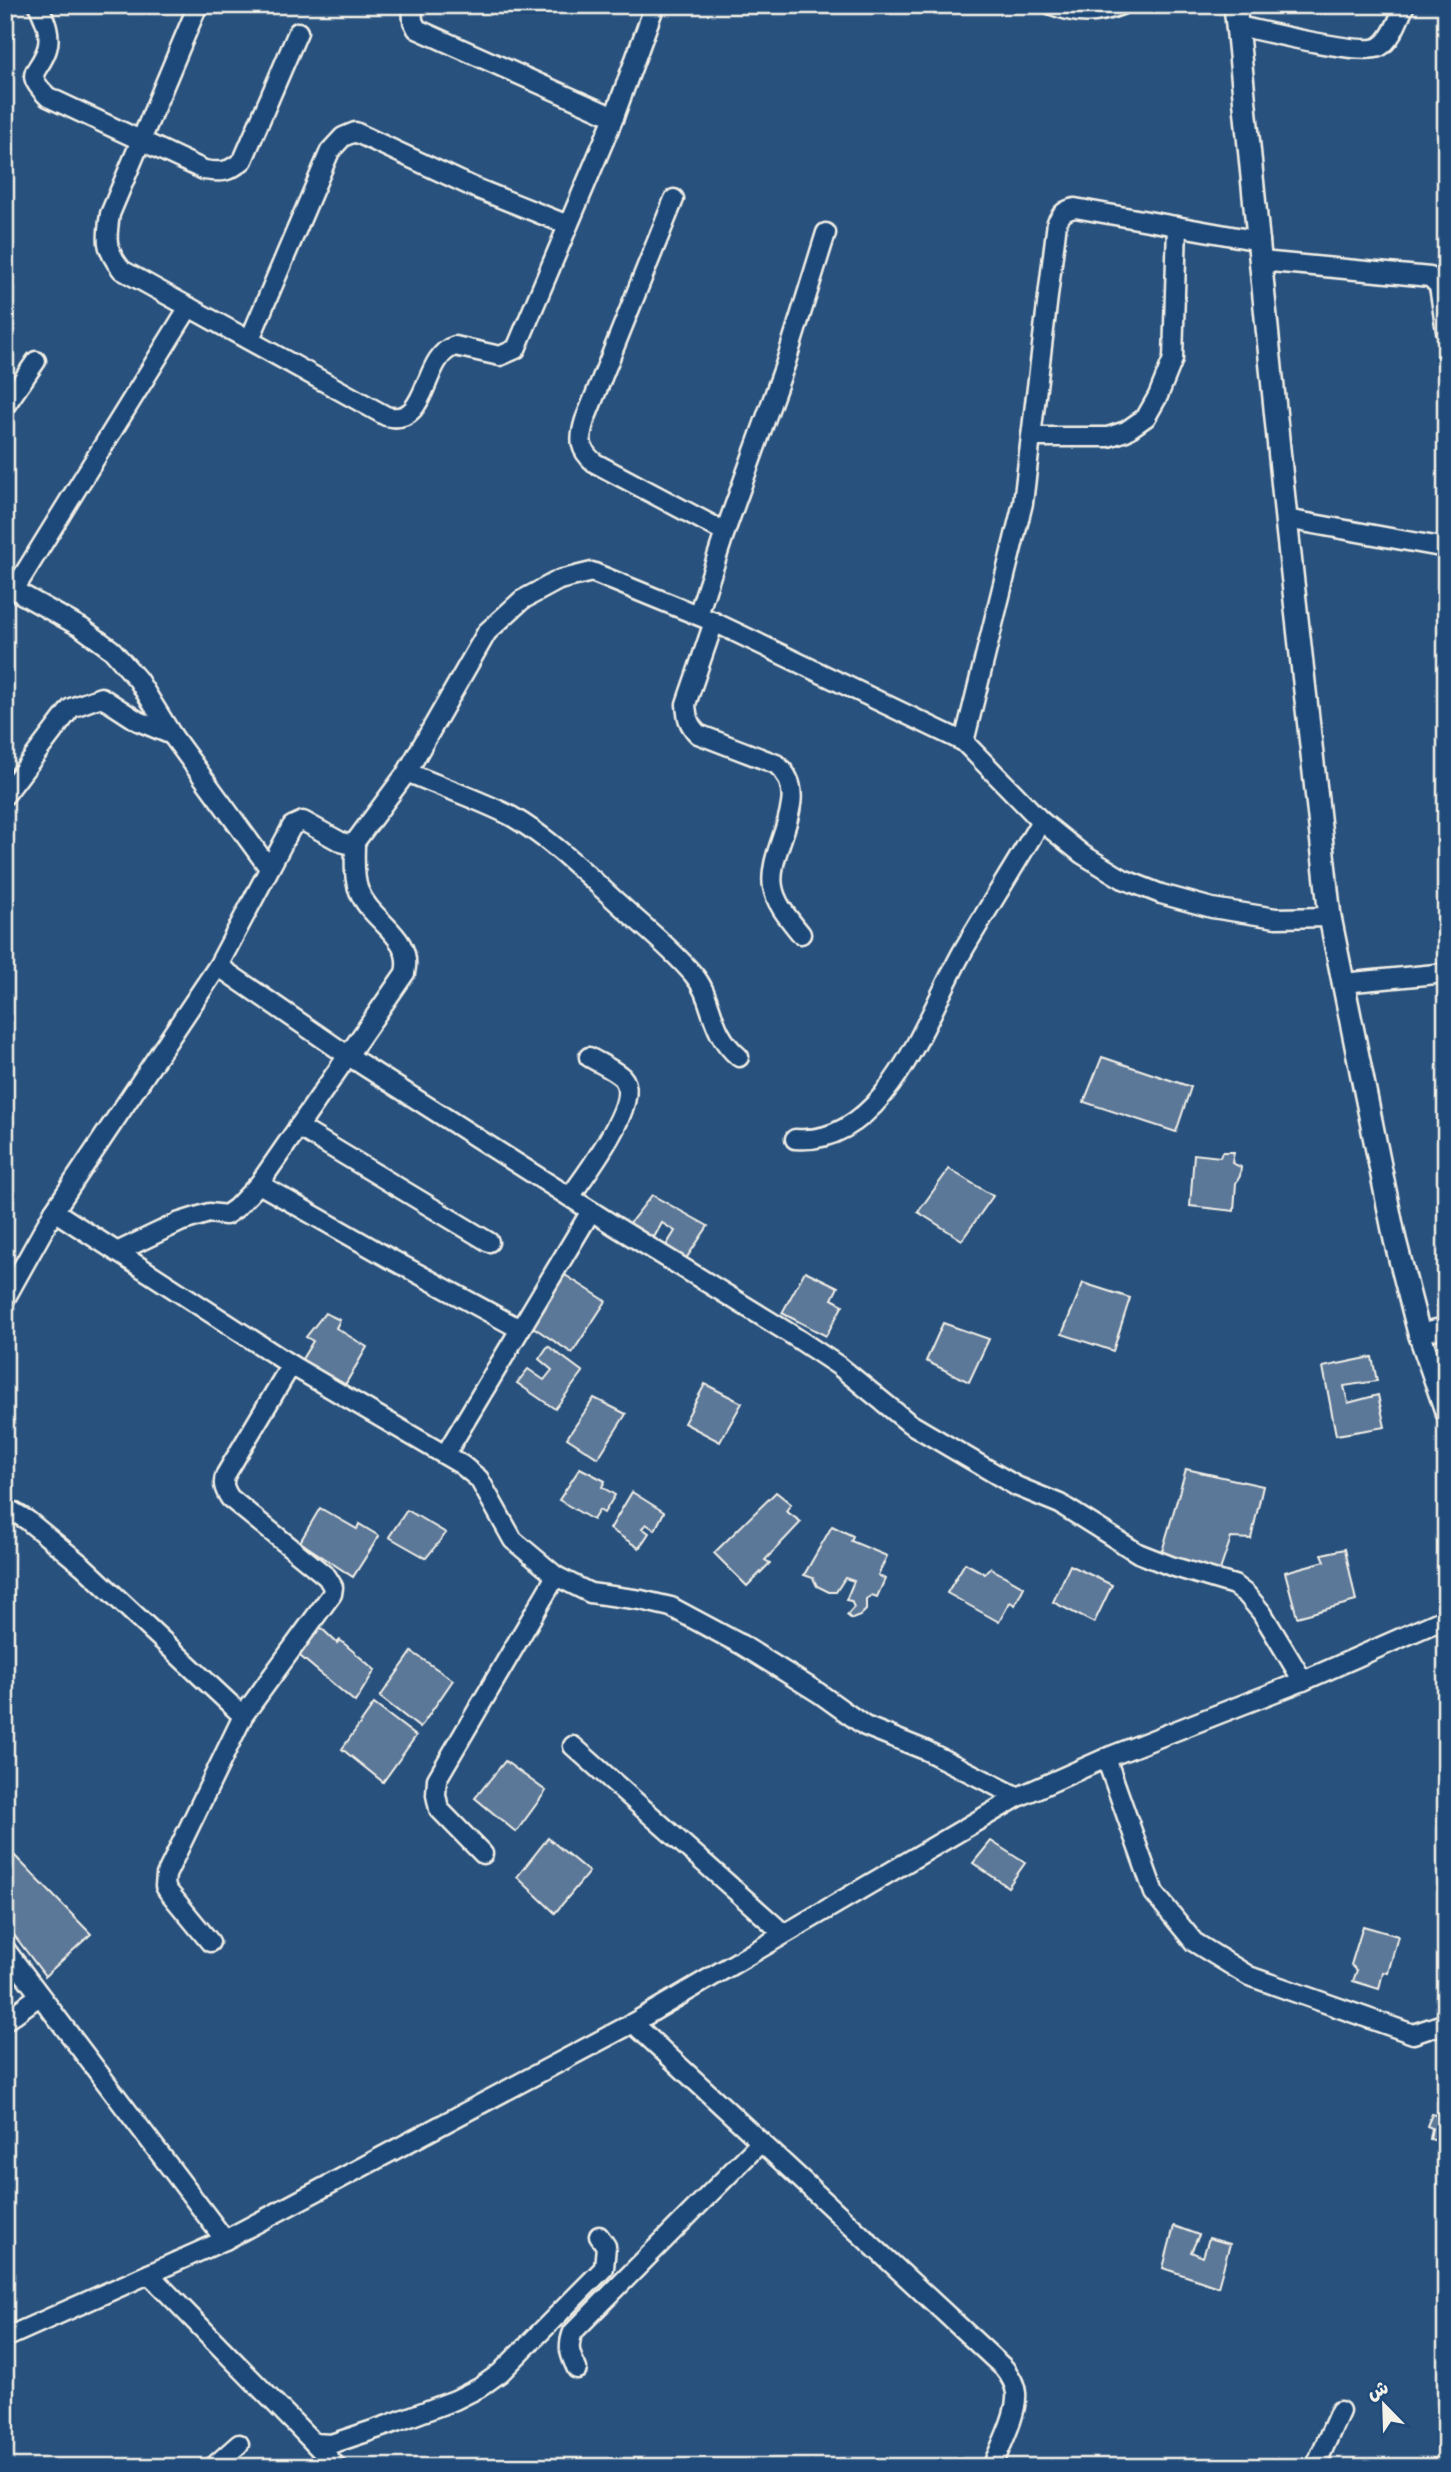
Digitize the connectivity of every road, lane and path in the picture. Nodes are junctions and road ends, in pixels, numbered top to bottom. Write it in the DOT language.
graph roads {
  1 [pos="38,5"];
  2 [pos="198,5"];
  3 [pos="412,5"];
  4 [pos="655,5"];
  5 [pos="1052,5"];
  6 [pos="1121,5"];
  7 [pos="1405,5"];
  8 [pos="1236,16"];
  9 [pos="298,32"];
  10 [pos="614,117"];
  11 [pos="140,139"];
  12 [pos="674,199"];
  13 [pos="568,225"];
  14 [pos="1177,226"];
  15 [pos="826,233"];
  16 [pos="1261,251"];
  17 [pos="189,307"];
  18 [pos="1446,331"];
  19 [pos="250,340"];
  20 [pos="36,360"];
  21 [pos="5,406"];
  22 [pos="1031,437"];
  23 [pos="1286,519"];
  24 [pos="725,532"];
  25 [pos="1446,548"];
  26 [pos="10,587"];
  27 [pos="706,619"];
  28 [pos="172,735"];
  29 [pos="964,742"];
  30 [pos="407,772"];
  31 [pos="5,796"];
  32 [pos="1041,821"];
  33 [pos="355,842"];
  34 [pos="269,868"];
  35 [pos="1330,917"];
  36 [pos="801,934"];
  37 [pos="218,966"];
  38 [pos="1446,973"];
  39 [pos="1343,983"];
  40 [pos="347,1055"];
  41 [pos="589,1057"];
  42 [pos="739,1057"];
  43 [pos="298,1127"];
  44 [pos="795,1139"];
  45 [pos="259,1184"];
  46 [pos="570,1197"];
  47 [pos="54,1211"];
  48 [pos="591,1211"];
  49 [pos="489,1242"];
  50 [pos="117,1252"];
  51 [pos="5,1299"];
  52 [pos="1446,1327"];
  53 [pos="520,1329"];
  54 [pos="1419,1333"];
  55 [pos="292,1365"];
  56 [pos="1446,1411"];
  57 [pos="445,1455"];
  58 [pos="5,1507"];
  59 [pos="556,1576"];
  60 [pos="1446,1618"];
  61 [pos="1303,1681"];
  62 [pos="243,1716"];
  63 [pos="573,1746"];
  64 [pos="1105,1758"];
  65 [pos="1018,1797"];
  66 [pos="484,1854"];
  67 [pos="783,1933"];
  68 [pos="210,1942"];
  69 [pos="5,1949"];
  70 [pos="39,1996"];
  71 [pos="5,2021"];
  72 [pos="1446,2023"];
  73 [pos="633,2024"];
  74 [pos="761,2142"];
  75 [pos="600,2236"];
  76 [pos="225,2241"];
  77 [pos="149,2274"];
  78 [pos="5,2338"];
  79 [pos="577,2369"];
  80 [pos="1340,2411"];
  81 [pos="314,2443"];
  82 [pos="239,2444"];
  83 [pos="213,2467"];
  84 [pos="337,2467"];
  85 [pos="992,2467"];
  86 [pos="1315,2467"];
  1 -- 11 [label="street"];
  2 -- 11 [label="street"];
  3 -- 10 [label="street"];
  4 -- 10 [label="street"];
  5 -- 6 [label="street"];
  7 -- 8 [label="street"];
  8 -- 16 [label="street"];
  9 -- 11 [label="street"];
  10 -- 13 [label="street"];
  11 -- 17 [label="street"];
  12 -- 24 [label="street"];
  13 -- 19 [label="street"];
  13 -- 19 [label="street"];
  14 -- 16 [label="street"];
  14 -- 22 [label="street"];
  14 -- 22 [label="street"];
  15 -- 24 [label="street"];
  16 -- 18 [label="street"];
  16 -- 23 [label="street"];
  17 -- 19 [label="street"];
  17 -- 26 [label="street"];
  20 -- 21 [label="street"];
  22 -- 29 [label="street"];
  23 -- 25 [label="street"];
  23 -- 35 [label="street"];
  24 -- 27 [label="street"];
  26 -- 28 [label="street"];
  27 -- 29 [label="street"];
  27 -- 30 [label="street"];
  27 -- 36 [label="street"];
  28 -- 31 [label="street"];
  28 -- 34 [label="street"];
  29 -- 32 [label="street"];
  30 -- 33 [label="street"];
  30 -- 42 [label="street"];
  32 -- 35 [label="street"];
  32 -- 44 [label="street"];
  33 -- 34 [label="street"];
  33 -- 40 [label="street"];
  34 -- 37 [label="street"];
  35 -- 39 [label="street"];
  37 -- 40 [label="street"];
  37 -- 47 [label="street"];
  38 -- 39 [label="street"];
  39 -- 54 [label="street"];
  40 -- 43 [label="street"];
  40 -- 46 [label="street"];
  41 -- 46 [label="street"];
  43 -- 45 [label="street"];
  43 -- 49 [label="street"];
  45 -- 50 [label="street"];
  45 -- 53 [label="street"];
  46 -- 48 [label="street"];
  47 -- 50 [label="street"];
  47 -- 51 [label="street"];
  48 -- 53 [label="street"];
  48 -- 61 [label="street"];
  50 -- 55 [label="street"];
  52 -- 54 [label="street"];
  53 -- 57 [label="street"];
  54 -- 56 [label="street"];
  55 -- 57 [label="street"];
  55 -- 62 [label="street"];
  57 -- 59 [label="street"];
  58 -- 62 [label="street"];
  59 -- 65 [label="street"];
  59 -- 66 [label="street"];
  60 -- 61 [label="street"];
  61 -- 64 [label="street"];
  62 -- 68 [label="street"];
  63 -- 67 [label="street"];
  64 -- 65 [label="street"];
  64 -- 72 [label="street"];
  65 -- 67 [label="street"];
  67 -- 73 [label="street"];
  69 -- 70 [label="street"];
  70 -- 71 [label="street"];
  70 -- 76 [label="street"];
  73 -- 74 [label="street"];
  73 -- 76 [label="street"];
  74 -- 79 [label="street"];
  74 -- 85 [label="street"];
  75 -- 81 [label="street"];
  76 -- 77 [label="street"];
  77 -- 78 [label="street"];
  77 -- 81 [label="street"];
  80 -- 86 [label="street"];
  81 -- 84 [label="street"];
  82 -- 83 [label="street"];
}
